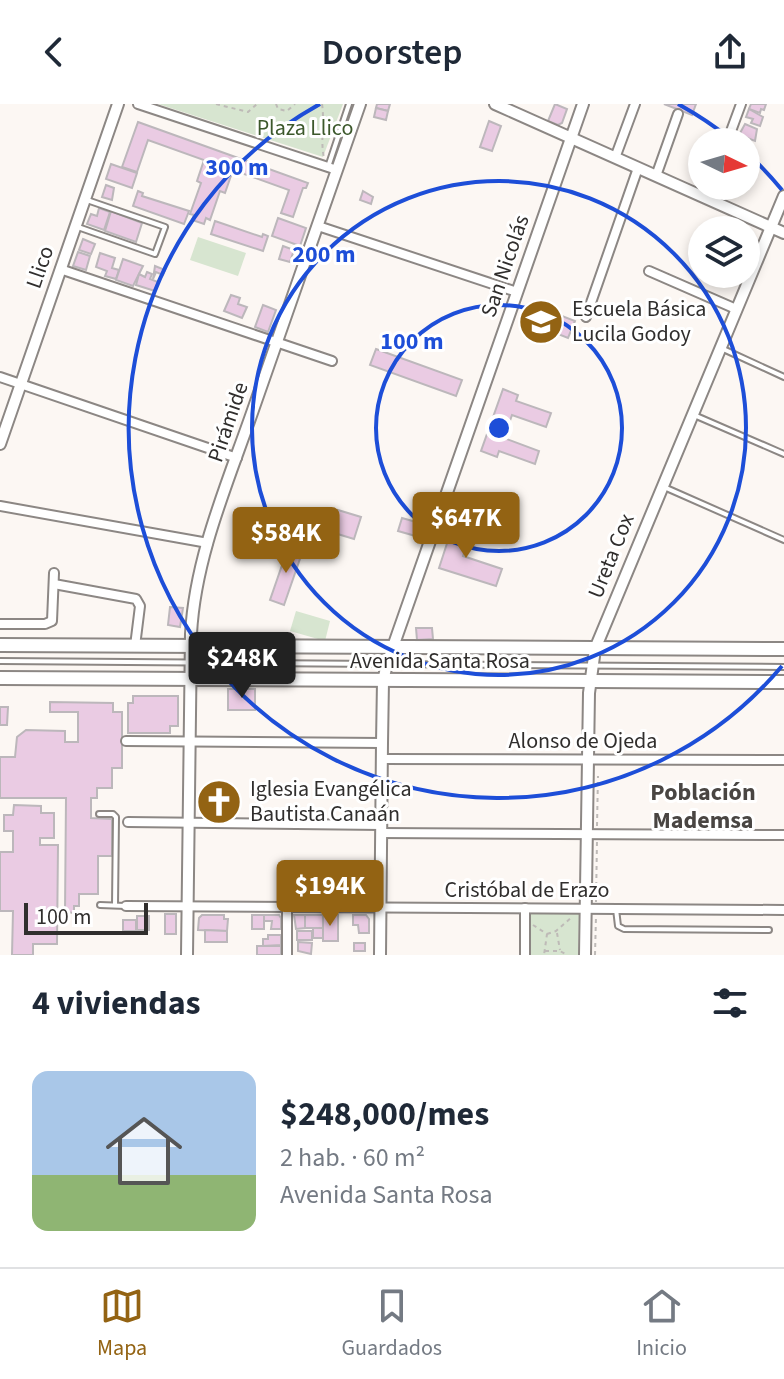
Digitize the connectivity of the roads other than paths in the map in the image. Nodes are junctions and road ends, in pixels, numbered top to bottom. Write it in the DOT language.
graph roads {
  1 [pos="118,104"];
  2 [pos="138,104"];
  3 [pos="349,104"];
  4 [pos="360,104"];
  5 [pos="495,104"];
  6 [pos="583,104"];
  7 [pos="635,104"];
  8 [pos="741,104"];
  9 [pos="678,114"];
  10 [pos="732,128"];
  11 [pos="571,138"];
  12 [pos="615,158"];
  13 [pos="330,166"];
  14 [pos="638,168"];
  15 [pos="656,176"];
  16 [pos="688,190"];
  17 [pos="784,196"];
  18 [pos="84,200"];
  19 [pos="709,200"];
  20 [pos="75,226"];
  21 [pos="318,226"];
  22 [pos="770,227"];
  23 [pos="784,233"];
  24 [pos="60,269"];
  25 [pos="649,271"];
  26 [pos="517,292"];
  27 [pos="736,309"];
  28 [pos="586,317"];
  29 [pos="277,342"];
  30 [pos="720,347"];
  31 [pos="332,361"];
  32 [pos="0,377"];
  33 [pos="784,377"];
  34 [pos="20,384"];
  35 [pos="692,414"];
  36 [pos="0,444"];
  37 [pos="784,454"];
  38 [pos="237,458"];
  39 [pos="661,486"];
  40 [pos="0,506"];
  41 [pos="784,540"];
  42 [pos="208,543"];
  43 [pos="54,573"];
  44 [pos="54,584"];
  45 [pos="0,624"];
  46 [pos="0,645"];
  47 [pos="135,646"];
  48 [pos="190,646"];
  49 [pos="391,648"];
  50 [pos="595,649"];
  51 [pos="784,649"];
  52 [pos="0,661"];
  53 [pos="190,663"];
  54 [pos="387,664"];
  55 [pos="592,666"];
  56 [pos="782,666"];
  57 [pos="0,678"];
  58 [pos="190,679"];
  59 [pos="383,681"];
  60 [pos="590,682"];
  61 [pos="784,682"];
  62 [pos="126,741"];
  63 [pos="189,742"];
  64 [pos="382,743"];
  65 [pos="381,759"];
  66 [pos="593,760"];
  67 [pos="784,760"];
  68 [pos="99,814"];
  69 [pos="128,822"];
  70 [pos="188,823"];
  71 [pos="381,829"];
  72 [pos="592,834"];
  73 [pos="784,835"];
  74 [pos="100,905"];
  75 [pos="115,905"];
  76 [pos="126,906"];
  77 [pos="188,906"];
  78 [pos="287,906"];
  79 [pos="381,907"];
  80 [pos="525,908"];
  81 [pos="591,908"];
  82 [pos="616,909"];
  83 [pos="784,910"];
  84 [pos="769,930"];
  85 [pos="187,955"];
  86 [pos="287,955"];
  87 [pos="380,955"];
  88 [pos="525,955"];
  89 [pos="585,955"];
  1 -- 18 [label="street, Llico"];
  2 -- 13 [label="street"];
  3 -- 13 [label="lane, Pirámide"];
  4 -- 13 [label="street, Pirámide"];
  5 -- 11 [label="street"];
  6 -- 11 [label="street, San Nicolás"];
  7 -- 12 [label="street"];
  8 -- 10 [label="street"];
  9 -- 15 [label="street"];
  11 -- 12 [label="street"];
  11 -- 26 [label="street, San Nicolás"];
  12 -- 14 [label="street"];
  13 -- 21 [label="street, Pirámide"];
  14 -- 15 [label="street"];
  14 -- 28 [label="street"];
  15 -- 16 [label="street"];
  17 -- 22 [label="street, Ureta Cox"];
  18 -- 20 [label="street, Llico"];
  18 -- 20 [label="lane"];
  19 -- 22 [label="street"];
  20 -- 24 [label="street, Llico"];
  21 -- 26 [label="street"];
  21 -- 29 [label="street, Pirámide"];
  22 -- 23 [label="street"];
  22 -- 27 [label="street, Ureta Cox"];
  24 -- 29 [label="street"];
  24 -- 34 [label="street, Llico"];
  25 -- 27 [label="street"];
  26 -- 49 [label="street, San Nicolás"];
  27 -- 30 [label="street, Ureta Cox"];
  29 -- 31 [label="street"];
  29 -- 38 [label="street, Pirámide"];
  30 -- 33 [label="lane"];
  30 -- 35 [label="street, Ureta Cox"];
  32 -- 34 [label="street"];
  34 -- 36 [label="street, Llico"];
  34 -- 38 [label="street"];
  35 -- 37 [label="lane"];
  35 -- 39 [label="street, Ureta Cox"];
  38 -- 42 [label="street, Pirámide"];
  39 -- 41 [label="lane"];
  39 -- 50 [label="street, Ureta Cox"];
  40 -- 42 [label="street"];
  42 -- 48 [label="street, Pirámide"];
  43 -- 44 [label="street"];
  44 -- 45 [label="street"];
  44 -- 47 [label="street"];
  46 -- 47 [label="main road, Avenida Santa Rosa"];
  47 -- 48 [label="main road, Avenida Santa Rosa"];
  48 -- 49 [label="main road, Avenida Santa Rosa"];
  48 -- 53 [label="street, Pirámide"];
  49 -- 50 [label="main road, Avenida Santa Rosa"];
  49 -- 54 [label="street, San Nicolás"];
  50 -- 51 [label="main road, Avenida Santa Rosa"];
  50 -- 55 [label="street, Ureta Cox"];
  52 -- 53 [label="lane"];
  53 -- 54 [label="lane"];
  53 -- 58 [label="street, Pirámide"];
  54 -- 55 [label="lane"];
  54 -- 59 [label="street, San Nicolás"];
  55 -- 56 [label="lane"];
  55 -- 60 [label="street, Ureta Cox"];
  57 -- 58 [label="main road, Avenida Santa Rosa"];
  58 -- 59 [label="main road, Avenida Santa Rosa"];
  58 -- 63 [label="street, Pirámide"];
  59 -- 60 [label="main road, Avenida Santa Rosa"];
  59 -- 64 [label="street, San Nicolás"];
  60 -- 61 [label="main road, Avenida Santa Rosa"];
  60 -- 66 [label="street, Ureta Cox"];
  62 -- 63 [label="street"];
  63 -- 64 [label="street"];
  63 -- 70 [label="street, Pirámide"];
  64 -- 65 [label="street, San Nicolás"];
  65 -- 66 [label="street, Alonso de Ojeda"];
  65 -- 71 [label="street, San Nicolás"];
  66 -- 67 [label="street, Alonso de Ojeda"];
  66 -- 72 [label="street, Ureta Cox"];
  68 -- 75 [label="lane"];
  69 -- 70 [label="street"];
  70 -- 71 [label="street"];
  70 -- 77 [label="street, Pirámide"];
  71 -- 72 [label="street"];
  71 -- 79 [label="street, San Nicolás"];
  72 -- 73 [label="street"];
  72 -- 81 [label="street, Ureta Cox"];
  74 -- 75 [label="lane"];
  75 -- 76 [label="lane"];
  76 -- 77 [label="street, Cristóbal de Erazo"];
  77 -- 78 [label="street, Cristóbal de Erazo"];
  77 -- 85 [label="street, Pirámide"];
  78 -- 79 [label="street, Cristóbal de Erazo"];
  78 -- 86 [label="street"];
  79 -- 80 [label="street, Cristóbal de Erazo"];
  79 -- 87 [label="street, San Nicolás"];
  80 -- 81 [label="street, Cristóbal de Erazo"];
  80 -- 88 [label="street"];
  81 -- 82 [label="street, Cristóbal de Erazo"];
  81 -- 89 [label="street, Ureta Cox"];
  82 -- 83 [label="street, Cristóbal de Erazo"];
  82 -- 84 [label="lane"];
}
